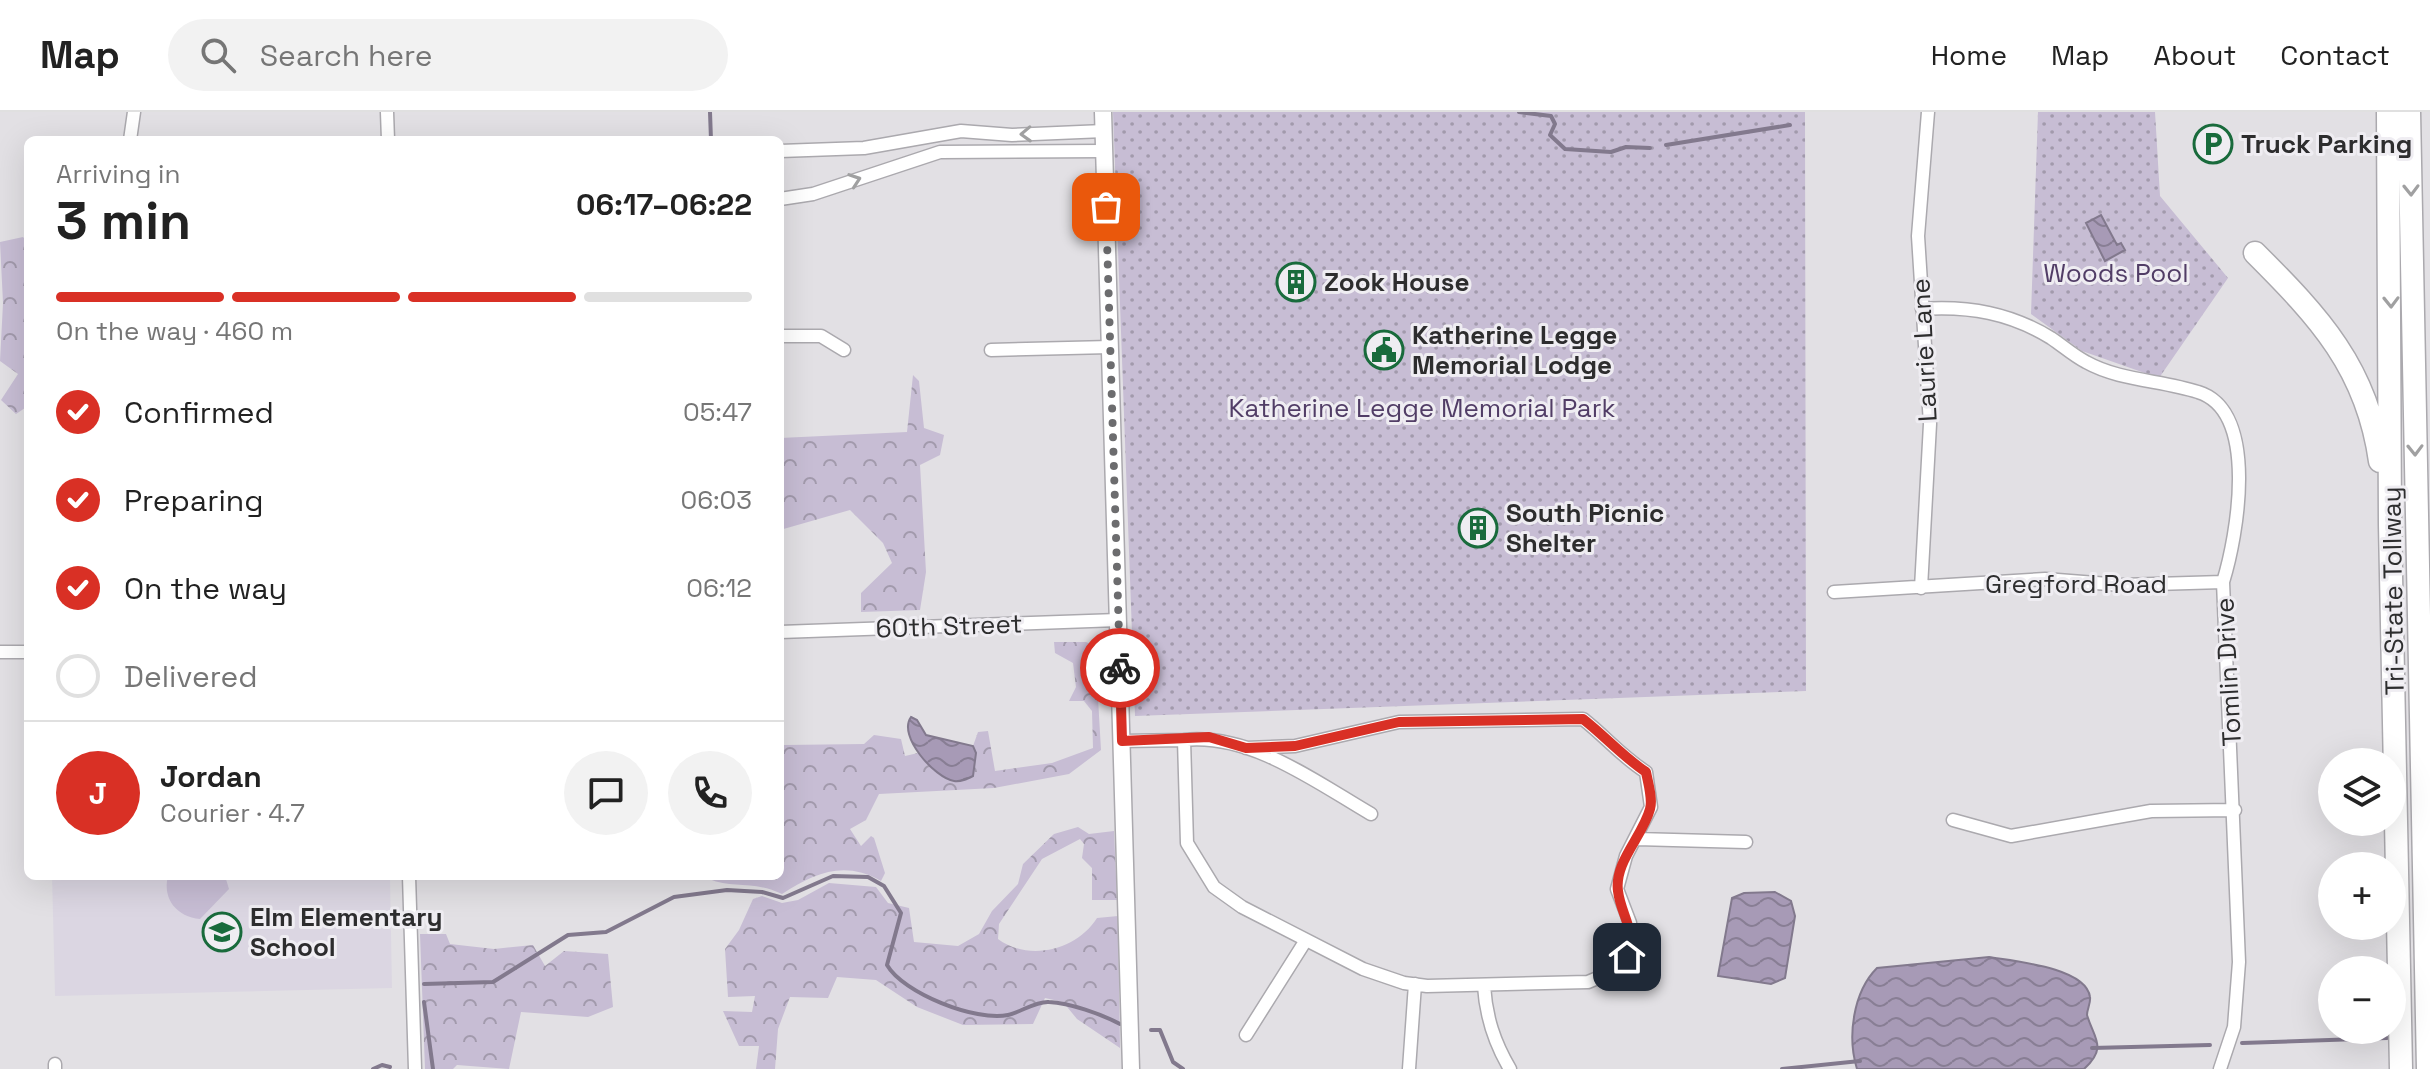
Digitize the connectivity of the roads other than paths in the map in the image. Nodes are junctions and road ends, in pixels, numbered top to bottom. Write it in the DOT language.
graph roads {
  1 [pos="134,112"];
  2 [pos="387,112"];
  3 [pos="1103,112"];
  4 [pos="1928,112"];
  5 [pos="2388,112"];
  6 [pos="2409,112"];
  7 [pos="1104,131"];
  8 [pos="131,136"];
  9 [pos="388,136"];
  10 [pos="784,151"];
  11 [pos="1104,151"];
  12 [pos="784,198"];
  13 [pos="2255,253"];
  14 [pos="1922,309"];
  15 [pos="784,336"];
  16 [pos="1110,347"];
  17 [pos="844,350"];
  18 [pos="991,350"];
  19 [pos="2390,525"];
  20 [pos="2223,582"];
  21 [pos="1921,588"];
  22 [pos="1834,592"];
  23 [pos="1118,620"];
  24 [pos="784,632"];
  25 [pos="0,652"];
  26 [pos="24,652"];
  27 [pos="1184,740"];
  28 [pos="1122,741"];
  29 [pos="1295,746"];
  30 [pos="1246,748"];
  31 [pos="1298,771"];
  32 [pos="2235,810"];
  33 [pos="1371,814"];
  34 [pos="1953,820"];
  35 [pos="1637,839"];
  36 [pos="1746,842"];
  37 [pos="409,880"];
  38 [pos="1306,940"];
  39 [pos="1415,984"];
  40 [pos="1484,986"];
  41 [pos="1246,1035"];
  42 [pos="415,1069"];
  43 [pos="1131,1069"];
  44 [pos="1409,1069"];
  45 [pos="1510,1069"];
  46 [pos="2220,1069"];
  47 [pos="2401,1069"];
  48 [pos="2428,1069"];
  1 -- 8 [label="street"];
  2 -- 9 [label="street"];
  3 -- 7 [label="main road"];
  4 -- 14 [label="street, Laurie Lane"];
  5 -- 19 [label="highway, Tri-State Tollway, one-way"];
  6 -- 48 [label="highway, Tri-State Tollway, one-way"];
  7 -- 10 [label="street, one-way"];
  7 -- 11 [label="main road"];
  12 -- 11 [label="street, one-way"];
  11 -- 16 [label="main road"];
  13 -- 19 [label="highway"];
  14 -- 20 [label="street, Tomlin Drive"];
  14 -- 21 [label="street, Laurie Lane"];
  15 -- 17 [label="street"];
  16 -- 18 [label="street"];
  16 -- 23 [label="main road"];
  19 -- 47 [label="highway, Tri-State Tollway"];
  20 -- 21 [label="street, Gregford Road"];
  20 -- 32 [label="street, Tomlin Drive"];
  21 -- 22 [label="street, Gregford Road"];
  23 -- 24 [label="street, 60th Street"];
  23 -- 28 [label="main road"];
  25 -- 26 [label="street"];
  27 -- 28 [label="street"];
  27 -- 30 [label="street"];
  27 -- 38 [label="street"];
  28 -- 43 [label="main road"];
  29 -- 30 [label="street"];
  29 -- 31 [label="street"];
  29 -- 35 [label="street"];
  30 -- 31 [label="street"];
  31 -- 33 [label="street"];
  32 -- 34 [label="street"];
  32 -- 46 [label="street, Tomlin Drive"];
  35 -- 36 [label="street"];
  35 -- 40 [label="street"];
  37 -- 42 [label="street"];
  38 -- 39 [label="street"];
  38 -- 41 [label="street"];
  39 -- 40 [label="street"];
  39 -- 44 [label="street"];
  40 -- 45 [label="street"];
}
